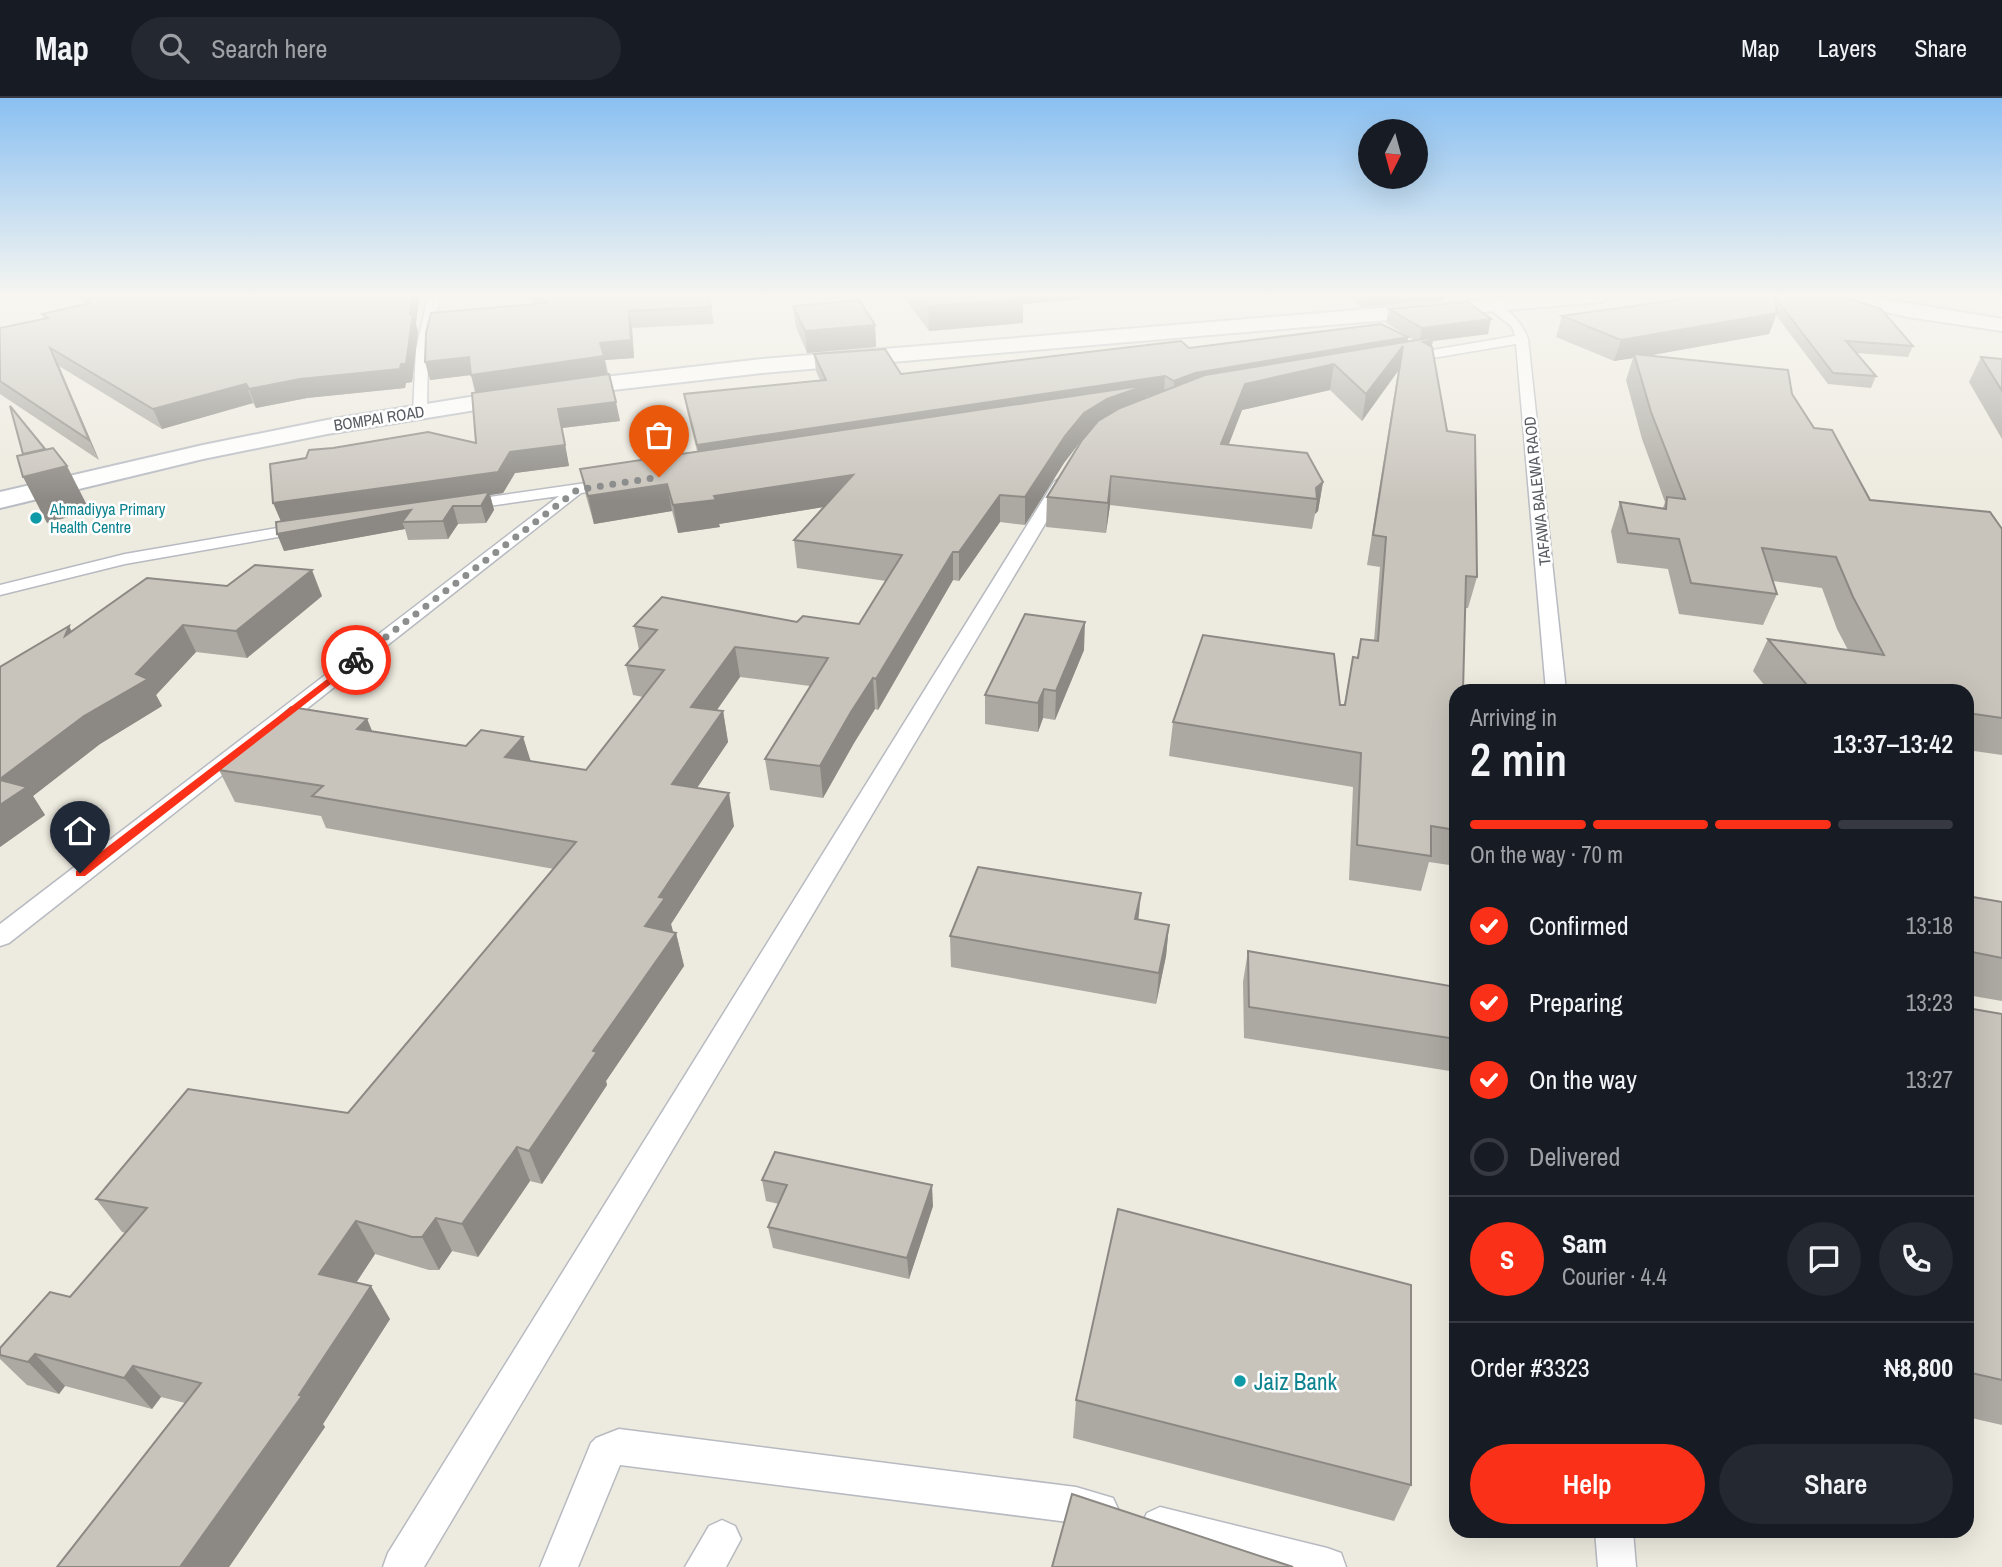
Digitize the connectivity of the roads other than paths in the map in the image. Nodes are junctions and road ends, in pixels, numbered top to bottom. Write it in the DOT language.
graph roads {
  1 [pos="422,365"];
  2 [pos="779,365"];
  3 [pos="1522,365"];
  4 [pos="420,412"];
  5 [pos="1073,464"];
  6 [pos="632,481"];
  7 [pos="577,490"];
  8 [pos="0,500"];
  9 [pos="442,508"];
  10 [pos="322,525"];
  11 [pos="0,590"];
  12 [pos="1555,684"];
  13 [pos="0,937"];
  14 [pos="1615,1538"];
  15 [pos="401,1567"];
  16 [pos="559,1567"];
  17 [pos="1327,1567"];
  18 [pos="1617,1567"];
  1 -- 4 [label="lane"];
  2 -- 4 [label="main road, BOMPAI ROAD"];
  3 -- 12 [label="lane, TAFAWA BALEWA RAOD"];
  4 -- 8 [label="main road, BOMPAI ROAD"];
  5 -- 15 [label="lane"];
  6 -- 7 [label="lane"];
  7 -- 9 [label="lane"];
  7 -- 13 [label="lane"];
  10 -- 11 [label="lane"];
  14 -- 18 [label="lane"];
  16 -- 17 [label="lane"];
}
